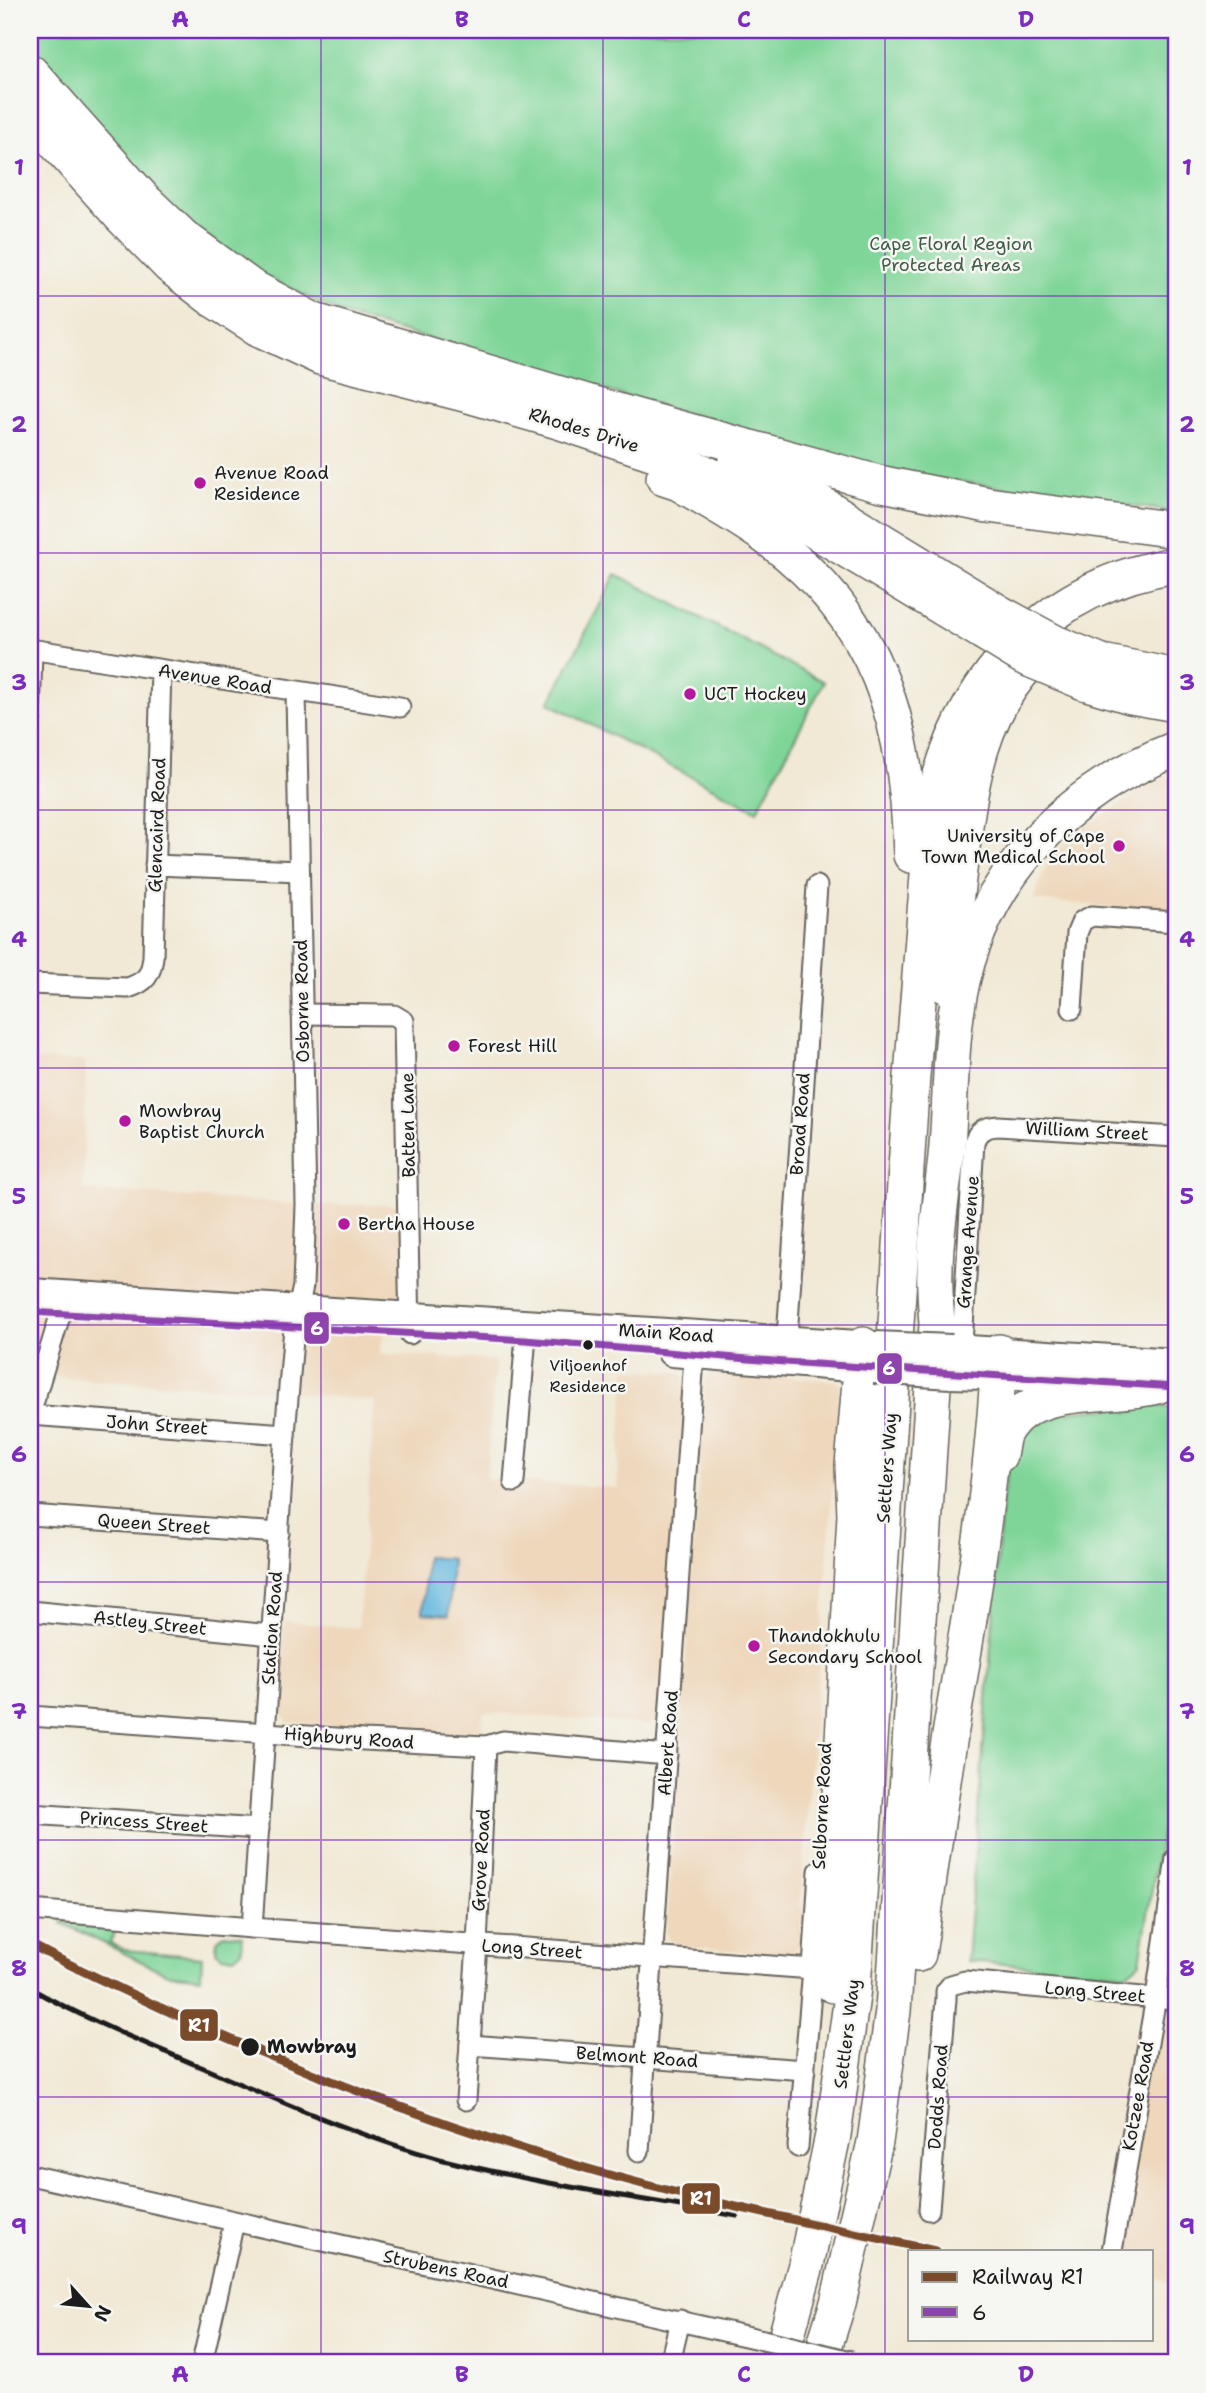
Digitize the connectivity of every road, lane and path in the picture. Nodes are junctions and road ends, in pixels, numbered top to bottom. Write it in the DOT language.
graph roads {
  1 [pos="30,72"];
  2 [pos="30,114"];
  3 [pos="396,378"];
  4 [pos="634,416"];
  5 [pos="1176,530"];
  6 [pos="1176,565"];
  7 [pos="1176,588"];
  8 [pos="992,623"];
  9 [pos="31,650"];
  10 [pos="161,670"];
  11 [pos="1172,689"];
  12 [pos="296,692"];
  13 [pos="400,707"];
  14 [pos="30,719"];
  15 [pos="1176,749"];
  16 [pos="156,865"];
  17 [pos="299,871"];
  18 [pos="817,886"];
  19 [pos="1176,922"];
  20 [pos="922,959"];
  21 [pos="30,984"];
  22 [pos="1072,1009"];
  23 [pos="302,1014"];
  24 [pos="998,1126"];
  25 [pos="1176,1137"];
  26 [pos="937,1229"];
  27 [pos="30,1293"];
  28 [pos="63,1305"];
  29 [pos="30,1312"];
  30 [pos="296,1319"];
  31 [pos="410,1325"];
  32 [pos="526,1332"];
  33 [pos="695,1345"];
  34 [pos="786,1352"];
  35 [pos="868,1357"];
  36 [pos="956,1362"];
  37 [pos="999,1364"];
  38 [pos="1152,1376"];
  39 [pos="30,1414"];
  40 [pos="285,1434"];
  41 [pos="853,1466"];
  42 [pos="514,1482"];
  43 [pos="30,1515"];
  44 [pos="981,1526"];
  45 [pos="279,1533"];
  46 [pos="30,1611"];
  47 [pos="271,1635"];
  48 [pos="30,1716"];
  49 [pos="266,1732"];
  50 [pos="486,1746"];
  51 [pos="667,1755"];
  52 [pos="30,1814"];
  53 [pos="259,1829"];
  54 [pos="1176,1858"];
  55 [pos="30,1910"];
  56 [pos="1172,1919"];
  57 [pos="252,1928"];
  58 [pos="477,1945"];
  59 [pos="653,1959"];
  60 [pos="813,1969"];
  61 [pos="951,1985"];
  62 [pos="1156,1997"];
  63 [pos="1176,2000"];
  64 [pos="470,2045"];
  65 [pos="646,2058"];
  66 [pos="805,2070"];
  67 [pos="466,2100"];
  68 [pos="879,2117"];
  69 [pos="833,2135"];
  70 [pos="798,2147"];
  71 [pos="639,2151"];
  72 [pos="30,2175"];
  73 [pos="929,2210"];
  74 [pos="234,2222"];
  75 [pos="1112,2250"];
  76 [pos="680,2320"];
  77 [pos="769,2351"];
  78 [pos="844,2362"];
  79 [pos="202,2363"];
  80 [pos="670,2363"];
  1 -- 4 [label="highway, Rhodes Drive"];
  2 -- 3 [label="highway, Rhodes Drive"];
  3 -- 8 [label="highway, Rhodes Drive"];
  3 -- 20 [label="highway"];
  4 -- 5 [label="highway, Rhodes Drive"];
  4 -- 8 [label="highway"];
  6 -- 20 [label="highway, Settlers Way"];
  7 -- 26 [label="highway"];
  8 -- 11 [label="highway, Rhodes Drive, bridge"];
  9 -- 10 [label="street, Avenue Road"];
  9 -- 14 [label="street"];
  10 -- 12 [label="street, Avenue Road"];
  10 -- 16 [label="street, Glencaird Road"];
  12 -- 13 [label="street, Avenue Road"];
  12 -- 17 [label="street, Osborne Road"];
  15 -- 26 [label="highway"];
  16 -- 17 [label="street"];
  16 -- 21 [label="street, Glencaird Road"];
  17 -- 23 [label="street, Osborne Road"];
  18 -- 34 [label="street, Broad Road"];
  19 -- 22 [label="street"];
  20 -- 69 [label="highway, Settlers Way"];
  23 -- 30 [label="street, Osborne Road"];
  23 -- 31 [label="street, Batten Lane"];
  24 -- 25 [label="street, William Street"];
  24 -- 36 [label="street, Grange Avenue"];
  26 -- 68 [label="highway"];
  27 -- 28 [label="main road, Main Road"];
  28 -- 29 [label="main road, Main Road"];
  28 -- 30 [label="main road, Main Road"];
  28 -- 39 [label="street"];
  30 -- 31 [label="main road, Main Road"];
  30 -- 40 [label="street, Station Road"];
  31 -- 32 [label="main road, Main Road"];
  32 -- 33 [label="main road, Main Road"];
  32 -- 42 [label="street"];
  33 -- 34 [label="main road, Main Road"];
  33 -- 51 [label="street, Albert Road"];
  34 -- 35 [label="main road, Main Road"];
  35 -- 36 [label="main road, Main Road, bridge"];
  35 -- 41 [label="highway"];
  36 -- 37 [label="main road, Main Road"];
  37 -- 38 [label="main road, Main Road"];
  37 -- 44 [label="highway"];
  38 -- 44 [label="highway"];
  39 -- 40 [label="street, John Street"];
  40 -- 45 [label="street, Station Road"];
  41 -- 60 [label="street, Selborne Road"];
  41 -- 69 [label="highway"];
  43 -- 45 [label="street, Queen Street"];
  44 -- 68 [label="highway"];
  45 -- 47 [label="street, Station Road"];
  46 -- 47 [label="street, Astley Street"];
  47 -- 49 [label="street, Station Road"];
  48 -- 49 [label="street, Highbury Road"];
  49 -- 50 [label="street, Highbury Road"];
  49 -- 53 [label="street, Station Road"];
  50 -- 51 [label="street, Highbury Road"];
  50 -- 58 [label="street, Grove Road"];
  51 -- 59 [label="street, Albert Road"];
  52 -- 53 [label="street, Princess Street"];
  53 -- 57 [label="street, Station Road"];
  54 -- 56 [label="street, Kotzee Road"];
  55 -- 57 [label="street, Long Street"];
  56 -- 62 [label="street, Kotzee Road"];
  57 -- 58 [label="street, Long Street"];
  58 -- 59 [label="street, Long Street"];
  58 -- 64 [label="street, Grove Road"];
  59 -- 60 [label="street, Long Street"];
  59 -- 65 [label="street, Albert Road"];
  60 -- 66 [label="street, Selborne Road"];
  61 -- 62 [label="street, Long Street"];
  61 -- 73 [label="street, Dodds Road"];
  62 -- 63 [label="street, Long Street"];
  62 -- 75 [label="street, Kotzee Road"];
  64 -- 65 [label="street, Belmont Road"];
  64 -- 67 [label="street, Grove Road"];
  65 -- 66 [label="street, Belmont Road"];
  65 -- 71 [label="street, Albert Road"];
  66 -- 70 [label="street, Selborne Road"];
  68 -- 78 [label="highway"];
  69 -- 77 [label="highway, Settlers Way"];
  72 -- 74 [label="street, Strubens Road"];
  74 -- 76 [label="street, Strubens Road"];
  74 -- 79 [label="street"];
  76 -- 77 [label="street, Strubens Road"];
  76 -- 80 [label="street"];
  77 -- 78 [label="street, Strubens Road, bridge"];
}
